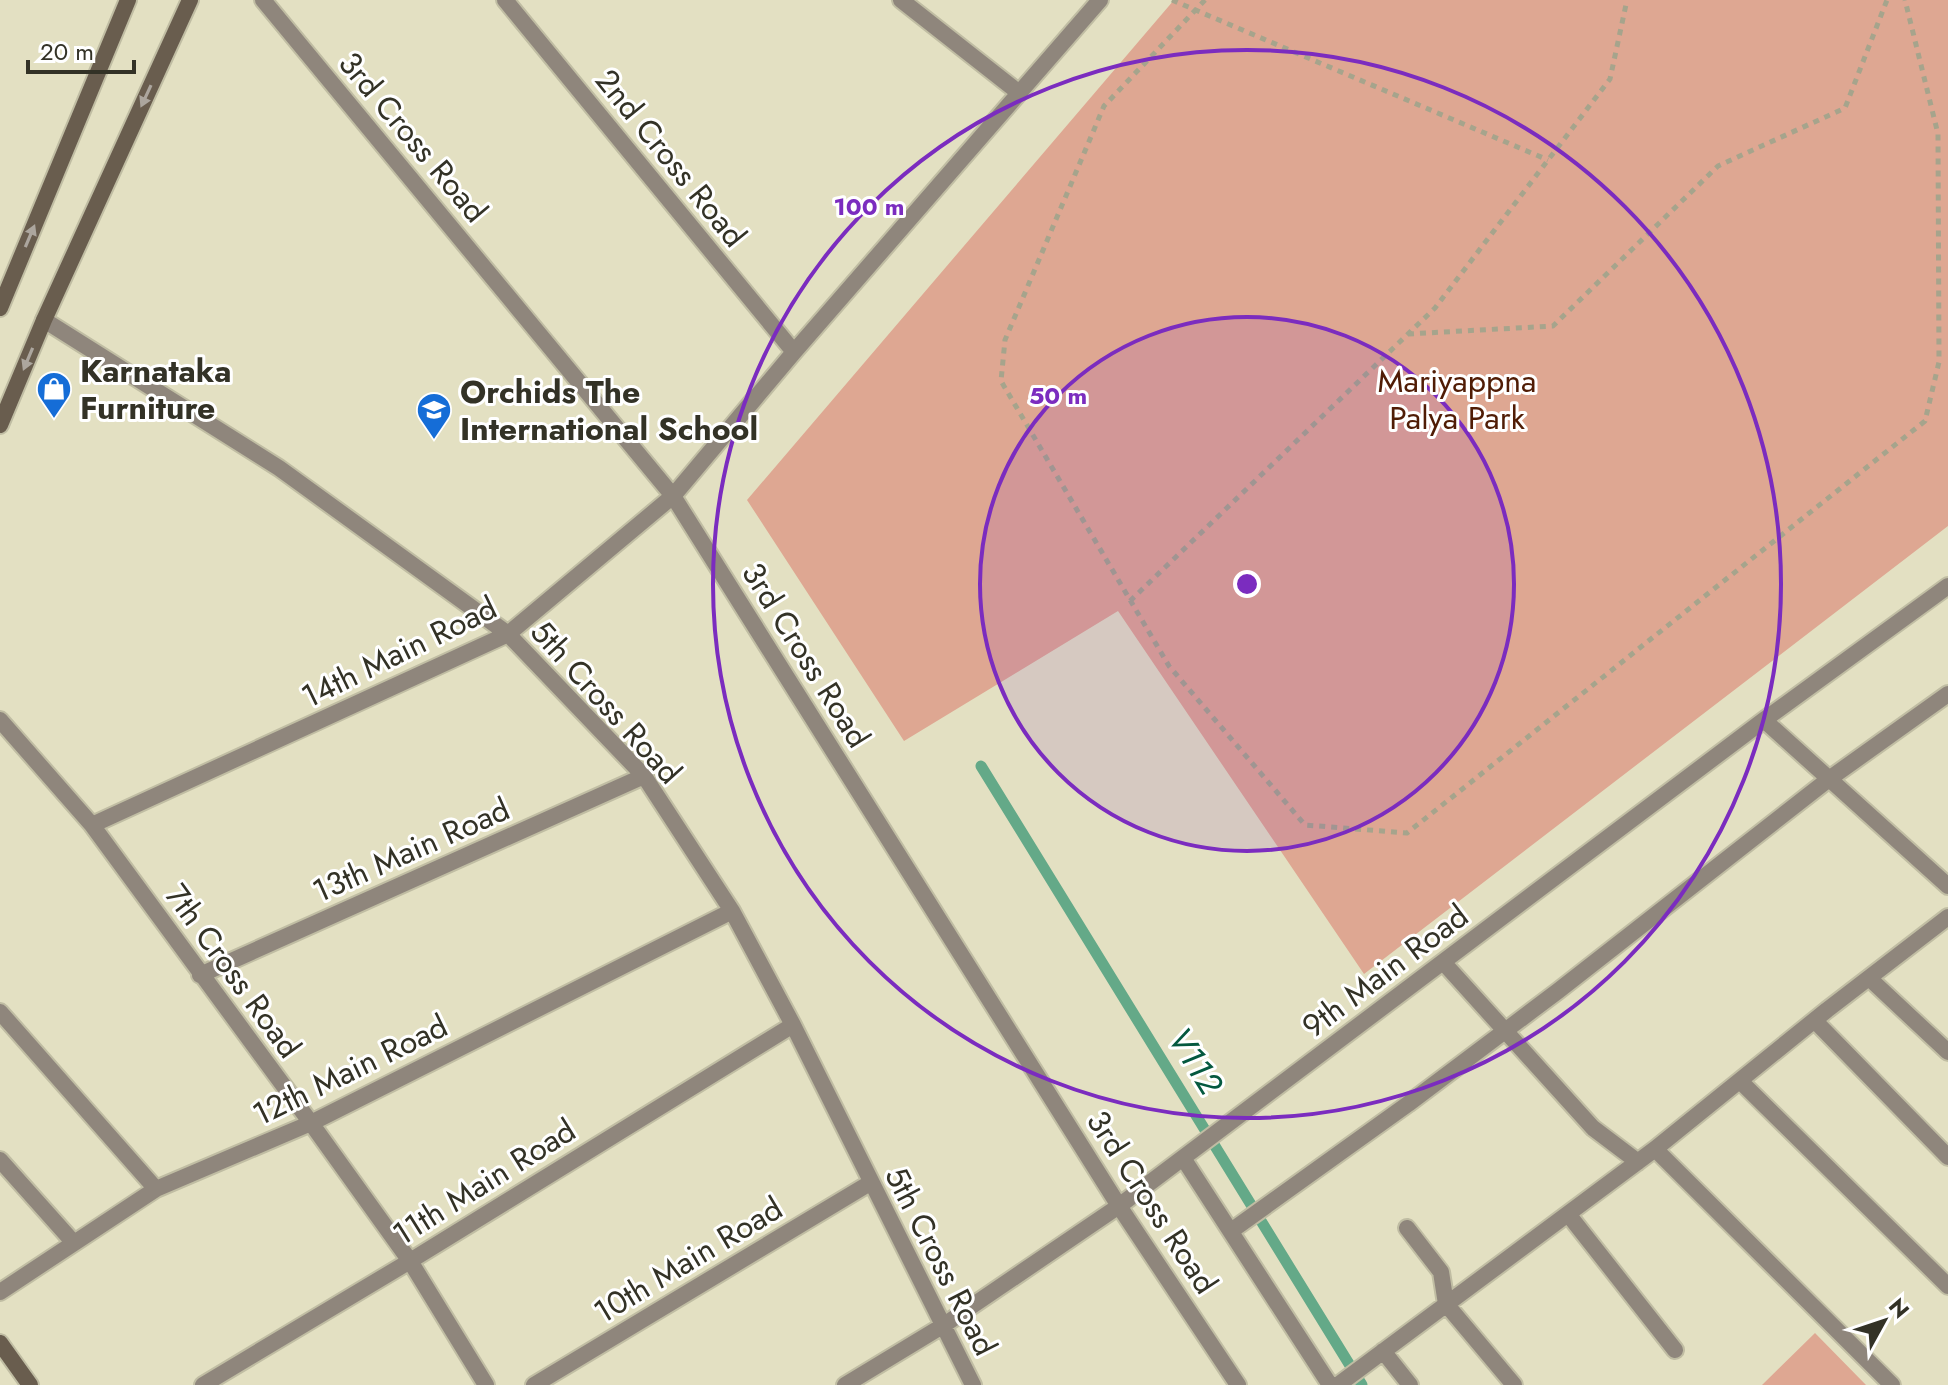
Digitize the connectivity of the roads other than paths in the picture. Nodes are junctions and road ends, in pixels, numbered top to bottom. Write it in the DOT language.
graph roads {
  1 [pos="128,0"];
  2 [pos="190,0"];
  3 [pos="263,0"];
  4 [pos="505,0"];
  5 [pos="901,0"];
  6 [pos="1100,0"];
  7 [pos="1018,92"];
  8 [pos="0,308"];
  9 [pos="44,320"];
  10 [pos="794,352"];
  11 [pos="0,425"];
  12 [pos="673,496"];
  13 [pos="1948,587"];
  14 [pos="508,634"];
  15 [pos="1948,694"];
  16 [pos="0,720"];
  17 [pos="1764,720"];
  18 [pos="644,776"];
  19 [pos="1829,779"];
  20 [pos="92,825"];
  21 [pos="1948,886"];
  22 [pos="732,911"];
  23 [pos="1948,917"];
  24 [pos="1443,962"];
  25 [pos="200,975"];
  26 [pos="1869,978"];
  27 [pos="0,1012"];
  28 [pos="1815,1021"];
  29 [pos="793,1025"];
  30 [pos="1506,1030"];
  31 [pos="1948,1052"];
  32 [pos="1740,1081"];
  33 [pos="311,1123"];
  34 [pos="1655,1149"];
  35 [pos="1190,1154"];
  36 [pos="1948,1157"];
  37 [pos="0,1160"];
  38 [pos="1638,1162"];
  39 [pos="870,1183"];
  40 [pos="156,1189"];
  41 [pos="1119,1206"];
  42 [pos="1568,1214"];
  43 [pos="1237,1227"];
  44 [pos="1407,1228"];
  45 [pos="74,1243"];
  46 [pos="410,1261"];
  47 [pos="1948,1286"];
  48 [pos="0,1292"];
  49 [pos="1446,1304"];
  50 [pos="944,1325"];
  51 [pos="0,1343"];
  52 [pos="1675,1350"];
  53 [pos="1383,1351"];
  54 [pos="1336,1384"];
  55 [pos="30,1385"];
  56 [pos="203,1385"];
  57 [pos="486,1385"];
  58 [pos="534,1385"];
  59 [pos="845,1385"];
  60 [pos="973,1385"];
  61 [pos="1238,1385"];
  62 [pos="1410,1385"];
  63 [pos="1514,1385"];
  64 [pos="1892,1385"];
  8 -- 1 [label="main road, one-way"];
  2 -- 9 [label="main road, one-way"];
  3 -- 12 [label="street, 3rd Cross Road"];
  4 -- 10 [label="street, 2nd Cross Road"];
  5 -- 7 [label="street"];
  6 -- 7 [label="street, 14th Main Road"];
  7 -- 10 [label="street, 14th Main Road"];
  9 -- 11 [label="main road, one-way"];
  9 -- 14 [label="street, 5th Cross Road"];
  10 -- 12 [label="street, 14th Main Road"];
  12 -- 14 [label="street, 14th Main Road"];
  12 -- 41 [label="street, 3rd Cross Road"];
  13 -- 17 [label="street, 9th Main Road"];
  14 -- 18 [label="street, 5th Cross Road"];
  14 -- 20 [label="street, 14th Main Road"];
  15 -- 19 [label="street"];
  16 -- 20 [label="street, 7th Cross Road"];
  17 -- 19 [label="street"];
  17 -- 24 [label="street, 9th Main Road"];
  18 -- 22 [label="street, 5th Cross Road"];
  18 -- 25 [label="street, 13th Main Road"];
  19 -- 21 [label="street"];
  19 -- 30 [label="street"];
  20 -- 25 [label="street, 7th Cross Road"];
  22 -- 29 [label="street, 5th Cross Road"];
  22 -- 33 [label="street, 12th Main Road"];
  23 -- 26 [label="street"];
  24 -- 30 [label="street"];
  24 -- 35 [label="street, 9th Main Road"];
  25 -- 33 [label="street, 7th Cross Road"];
  26 -- 28 [label="street"];
  26 -- 31 [label="street"];
  27 -- 40 [label="street"];
  28 -- 32 [label="street"];
  28 -- 36 [label="street"];
  29 -- 39 [label="street, 5th Cross Road"];
  29 -- 46 [label="street, 11th Main Road"];
  30 -- 38 [label="street"];
  30 -- 43 [label="street"];
  32 -- 34 [label="street"];
  32 -- 47 [label="street"];
  33 -- 40 [label="street, 12th Main Road"];
  33 -- 46 [label="street, 7th Cross Road"];
  34 -- 38 [label="street"];
  34 -- 64 [label="street"];
  35 -- 41 [label="street, 9th Main Road"];
  35 -- 43 [label="street"];
  37 -- 45 [label="street"];
  38 -- 42 [label="street"];
  39 -- 50 [label="street, 5th Cross Road"];
  39 -- 58 [label="street, 10th Main Road"];
  40 -- 45 [label="street, 12th Main Road"];
  41 -- 50 [label="street, 9th Main Road"];
  41 -- 61 [label="street, 3rd Cross Road"];
  42 -- 49 [label="street"];
  42 -- 52 [label="street"];
  43 -- 54 [label="street"];
  44 -- 49 [label="street"];
  45 -- 48 [label="street, 12th Main Road"];
  46 -- 56 [label="street, 11th Main Road"];
  46 -- 57 [label="street, 7th Cross Road"];
  49 -- 53 [label="street"];
  49 -- 63 [label="street"];
  50 -- 59 [label="street, 9th Main Road"];
  50 -- 60 [label="street, 5th Cross Road"];
  51 -- 55 [label="main road"];
  53 -- 54 [label="street"];
  53 -- 62 [label="street"];
}
